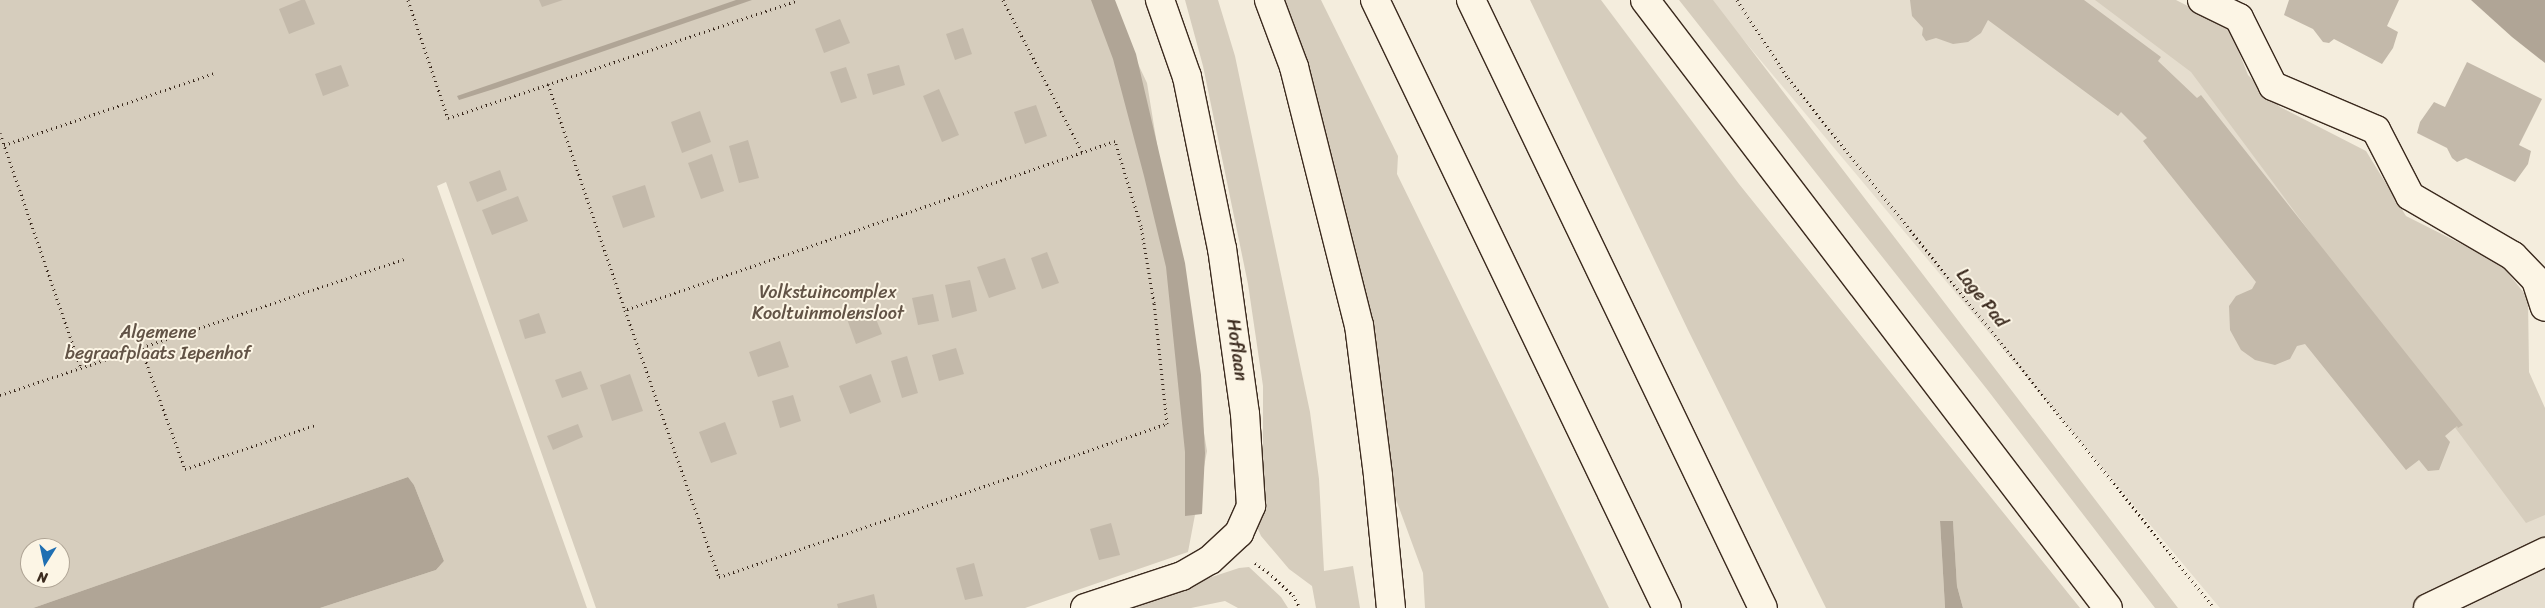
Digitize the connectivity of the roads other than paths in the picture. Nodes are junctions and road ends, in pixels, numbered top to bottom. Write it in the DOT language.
graph roads {
  1 [pos="1160,0"];
  2 [pos="1269,0"];
  3 [pos="1375,0"];
  4 [pos="1471,0"];
  5 [pos="1645,0"];
  6 [pos="2202,0"];
  7 [pos="2545,307"];
  8 [pos="2545,552"];
  9 [pos="1085,608"];
  10 [pos="1391,608"];
  11 [pos="1667,608"];
  12 [pos="1764,608"];
  13 [pos="2108,608"];
  14 [pos="2428,608"];
  1 -- 9 [label="main road, Hoflaan"];
  2 -- 10 [label="main road"];
  3 -- 11 [label="main road"];
  4 -- 12 [label="main road"];
  5 -- 13 [label="main road"];
  6 -- 7 [label="main road"];
  8 -- 14 [label="main road"];
}
